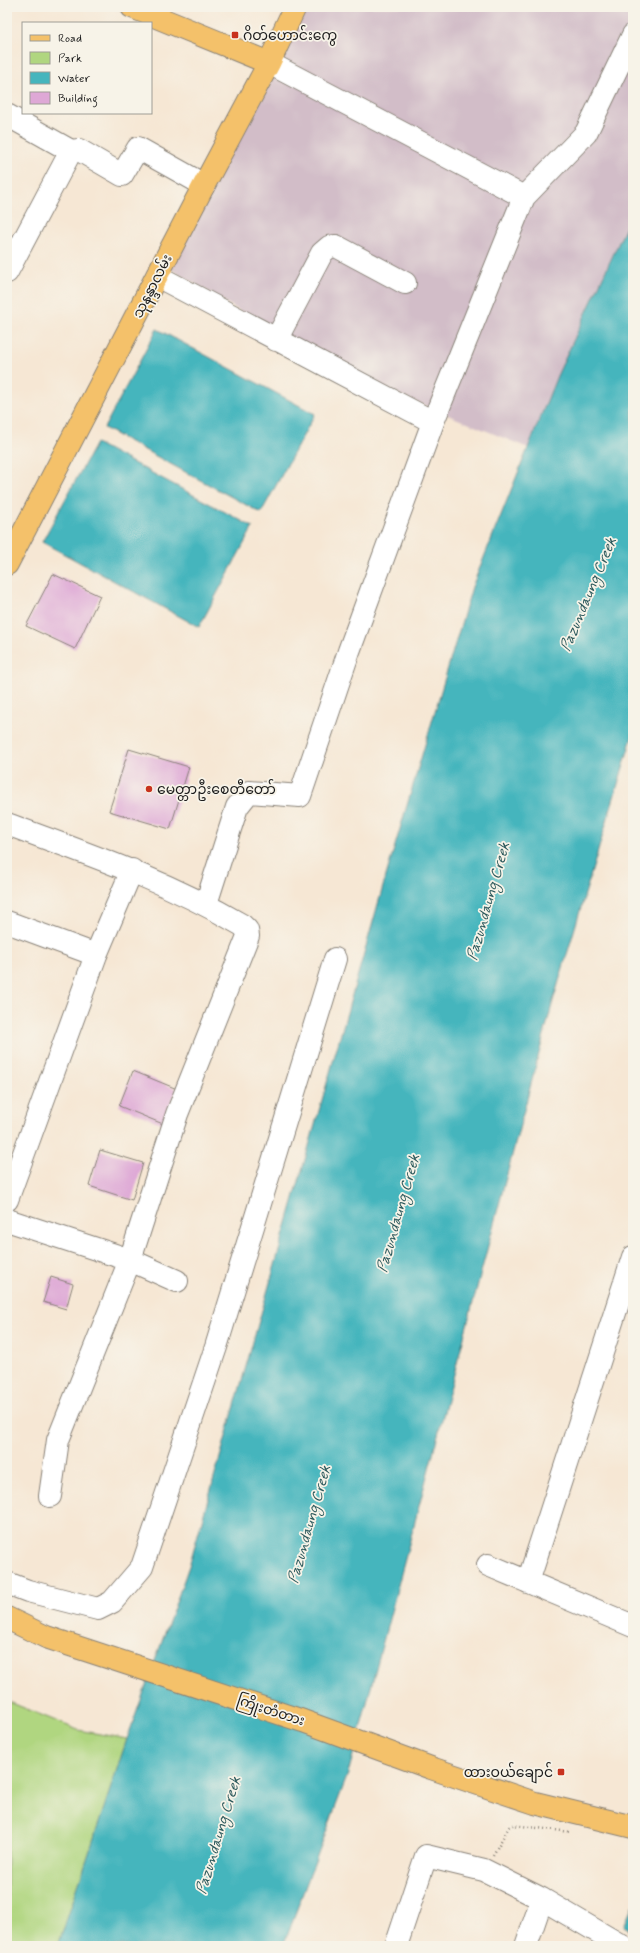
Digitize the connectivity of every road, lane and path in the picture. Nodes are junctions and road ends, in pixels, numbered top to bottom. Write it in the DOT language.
graph roads {
  1 [pos="132,7"];
  2 [pos="295,7"];
  3 [pos="633,35"];
  4 [pos="269,63"];
  5 [pos="7,114"];
  6 [pos="71,151"];
  7 [pos="204,185"];
  8 [pos="524,197"];
  9 [pos="7,272"];
  10 [pos="157,276"];
  11 [pos="405,284"];
  12 [pos="276,340"];
  13 [pos="433,422"];
  14 [pos="8,561"];
  15 [pos="7,824"];
  16 [pos="132,870"];
  17 [pos="206,904"];
  18 [pos="7,922"];
  19 [pos="96,955"];
  20 [pos="335,959"];
  21 [pos="7,1200"];
  22 [pos="7,1220"];
  23 [pos="633,1256"];
  24 [pos="130,1260"];
  25 [pos="177,1281"];
  26 [pos="50,1496"];
  27 [pos="488,1565"];
  28 [pos="528,1582"];
  29 [pos="7,1583"];
  30 [pos="7,1618"];
  31 [pos="632,1623"];
  32 [pos="633,1827"];
  33 [pos="579,1833"];
  34 [pos="484,1870"];
  35 [pos="542,1899"];
  36 [pos="396,1946"];
  37 [pos="526,1946"];
  38 [pos="622,1946"];
  1 -- 4 [label="main road"];
  2 -- 4 [label="main road, သုနန္ဒာလမ်း"];
  3 -- 8 [label="street"];
  4 -- 7 [label="main road, သုနန္ဒာလမ်း"];
  4 -- 8 [label="street"];
  5 -- 6 [label="street"];
  6 -- 7 [label="street"];
  6 -- 9 [label="street"];
  7 -- 10 [label="main road, သုနန္ဒာလမ်း"];
  8 -- 13 [label="street"];
  10 -- 12 [label="street"];
  10 -- 14 [label="main road, သုနန္ဒာလမ်း"];
  11 -- 12 [label="street"];
  12 -- 13 [label="street"];
  13 -- 17 [label="street"];
  15 -- 16 [label="street"];
  16 -- 17 [label="street"];
  16 -- 19 [label="street"];
  17 -- 24 [label="street"];
  18 -- 19 [label="street"];
  19 -- 21 [label="street"];
  20 -- 29 [label="street"];
  22 -- 24 [label="street"];
  23 -- 28 [label="street"];
  24 -- 25 [label="street"];
  24 -- 26 [label="street"];
  27 -- 28 [label="street"];
  28 -- 31 [label="street"];
  30 -- 32 [label="main road, ကြိုးတံတား"];
  33 -- 34 [label="path"];
  34 -- 35 [label="street"];
  34 -- 36 [label="street"];
  35 -- 37 [label="street"];
  35 -- 38 [label="street"];
}
